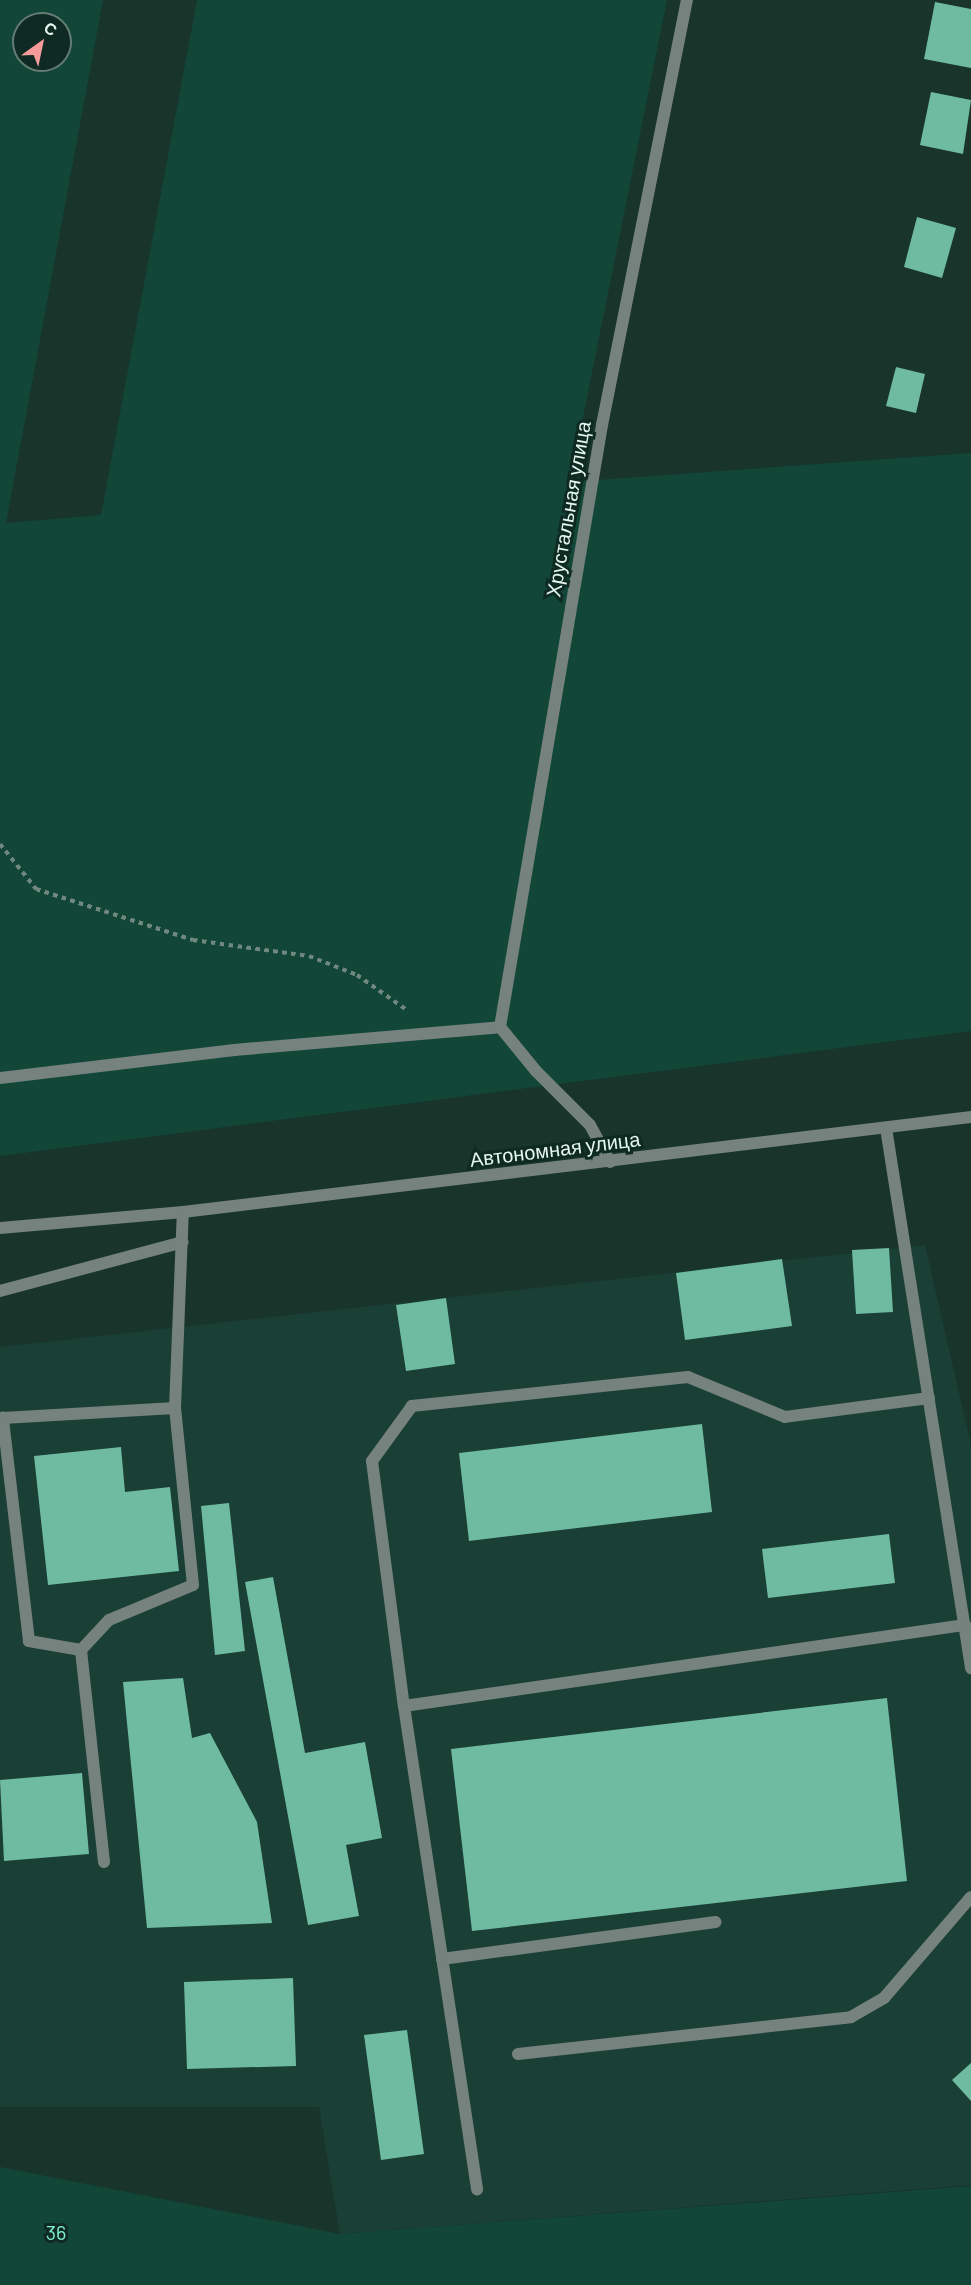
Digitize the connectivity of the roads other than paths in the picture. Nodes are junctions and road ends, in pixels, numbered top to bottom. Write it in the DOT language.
graph roads {
  1 [pos="687,0"];
  2 [pos="500,1027"];
  3 [pos="0,1078"];
  4 [pos="971,1117"];
  5 [pos="886,1128"];
  6 [pos="610,1162"];
  7 [pos="183,1212"];
  8 [pos="0,1228"];
  9 [pos="183,1242"];
  10 [pos="0,1292"];
  11 [pos="929,1398"];
  12 [pos="175,1408"];
  13 [pos="965,1625"];
  14 [pos="81,1650"];
  15 [pos="971,1668"];
  16 [pos="404,1706"];
  17 [pos="104,1862"];
  18 [pos="971,1897"];
  19 [pos="717,1922"];
  20 [pos="442,1959"];
  21 [pos="518,2054"];
  22 [pos="477,2190"];
  1 -- 2 [label="street, Хрустальная улица"];
  2 -- 3 [label="street"];
  2 -- 6 [label="street"];
  4 -- 5 [label="street, Автономная улица"];
  5 -- 6 [label="street, Автономная улица"];
  5 -- 11 [label="street"];
  6 -- 7 [label="street, Автономная улица"];
  7 -- 8 [label="street, Автономная улица"];
  7 -- 9 [label="street"];
  9 -- 10 [label="street"];
  9 -- 12 [label="street"];
  11 -- 13 [label="street"];
  11 -- 16 [label="street"];
  12 -- 14 [label="street"];
  12 -- 14 [label="street"];
  13 -- 15 [label="street"];
  13 -- 16 [label="street"];
  14 -- 17 [label="street"];
  16 -- 20 [label="street"];
  18 -- 21 [label="street"];
  19 -- 20 [label="street"];
  20 -- 22 [label="street"];
}
